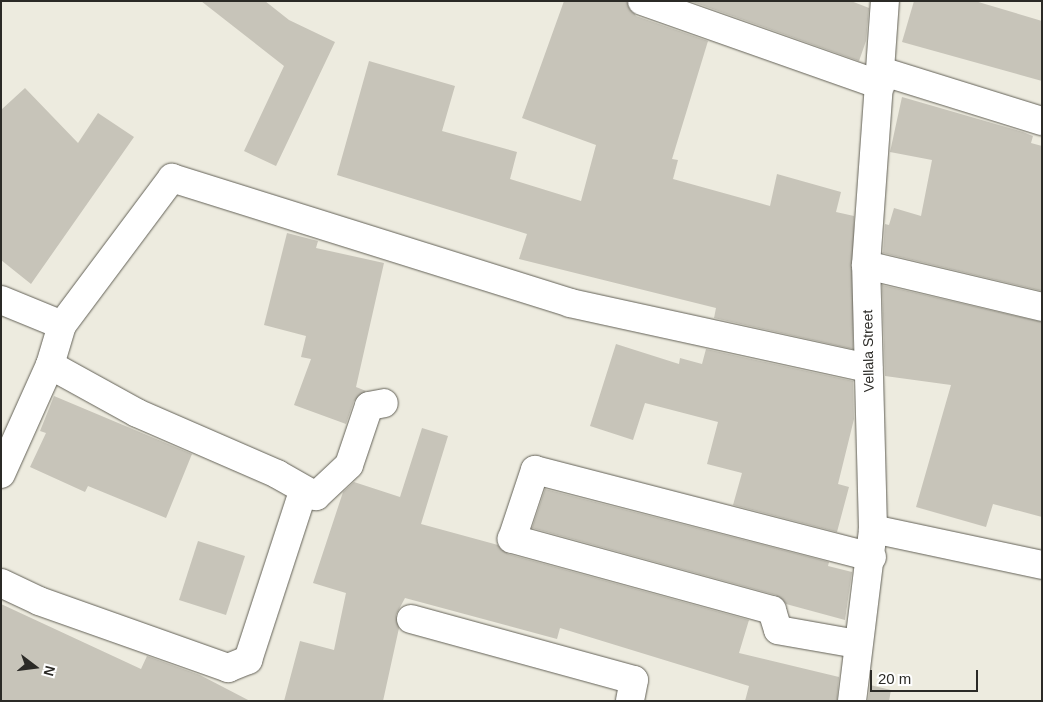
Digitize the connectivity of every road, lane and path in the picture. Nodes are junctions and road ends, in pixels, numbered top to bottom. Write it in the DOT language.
graph roads {
  1 [pos="642,1"];
  2 [pos="885,1"];
  3 [pos="881,78"];
  4 [pos="1042,121"];
  5 [pos="866,265"];
  6 [pos="1,300"];
  7 [pos="1042,307"];
  8 [pos="62,325"];
  9 [pos="50,365"];
  10 [pos="868,368"];
  11 [pos="384,403"];
  12 [pos="1,474"];
  13 [pos="302,492"];
  14 [pos="873,529"];
  15 [pos="872,557"];
  16 [pos="1042,565"];
  17 [pos="1,583"];
  18 [pos="410,619"];
  19 [pos="857,644"];
  20 [pos="630,701"];
  21 [pos="852,701"];
  1 -- 3 [label="street"];
  2 -- 3 [label="street, Vellala Street"];
  3 -- 4 [label="street"];
  3 -- 5 [label="street, Vellala Street"];
  5 -- 7 [label="street"];
  5 -- 10 [label="street, Vellala Street"];
  6 -- 8 [label="street"];
  8 -- 9 [label="street"];
  8 -- 10 [label="street"];
  9 -- 12 [label="street"];
  9 -- 13 [label="street"];
  10 -- 14 [label="street, Vellala Street"];
  11 -- 13 [label="street"];
  13 -- 17 [label="street"];
  14 -- 15 [label="street, Vellala Street"];
  14 -- 16 [label="street"];
  15 -- 19 [label="street, Vellala Street"];
  15 -- 19 [label="street"];
  18 -- 20 [label="street"];
  19 -- 21 [label="street, Vellala Street"];
}
